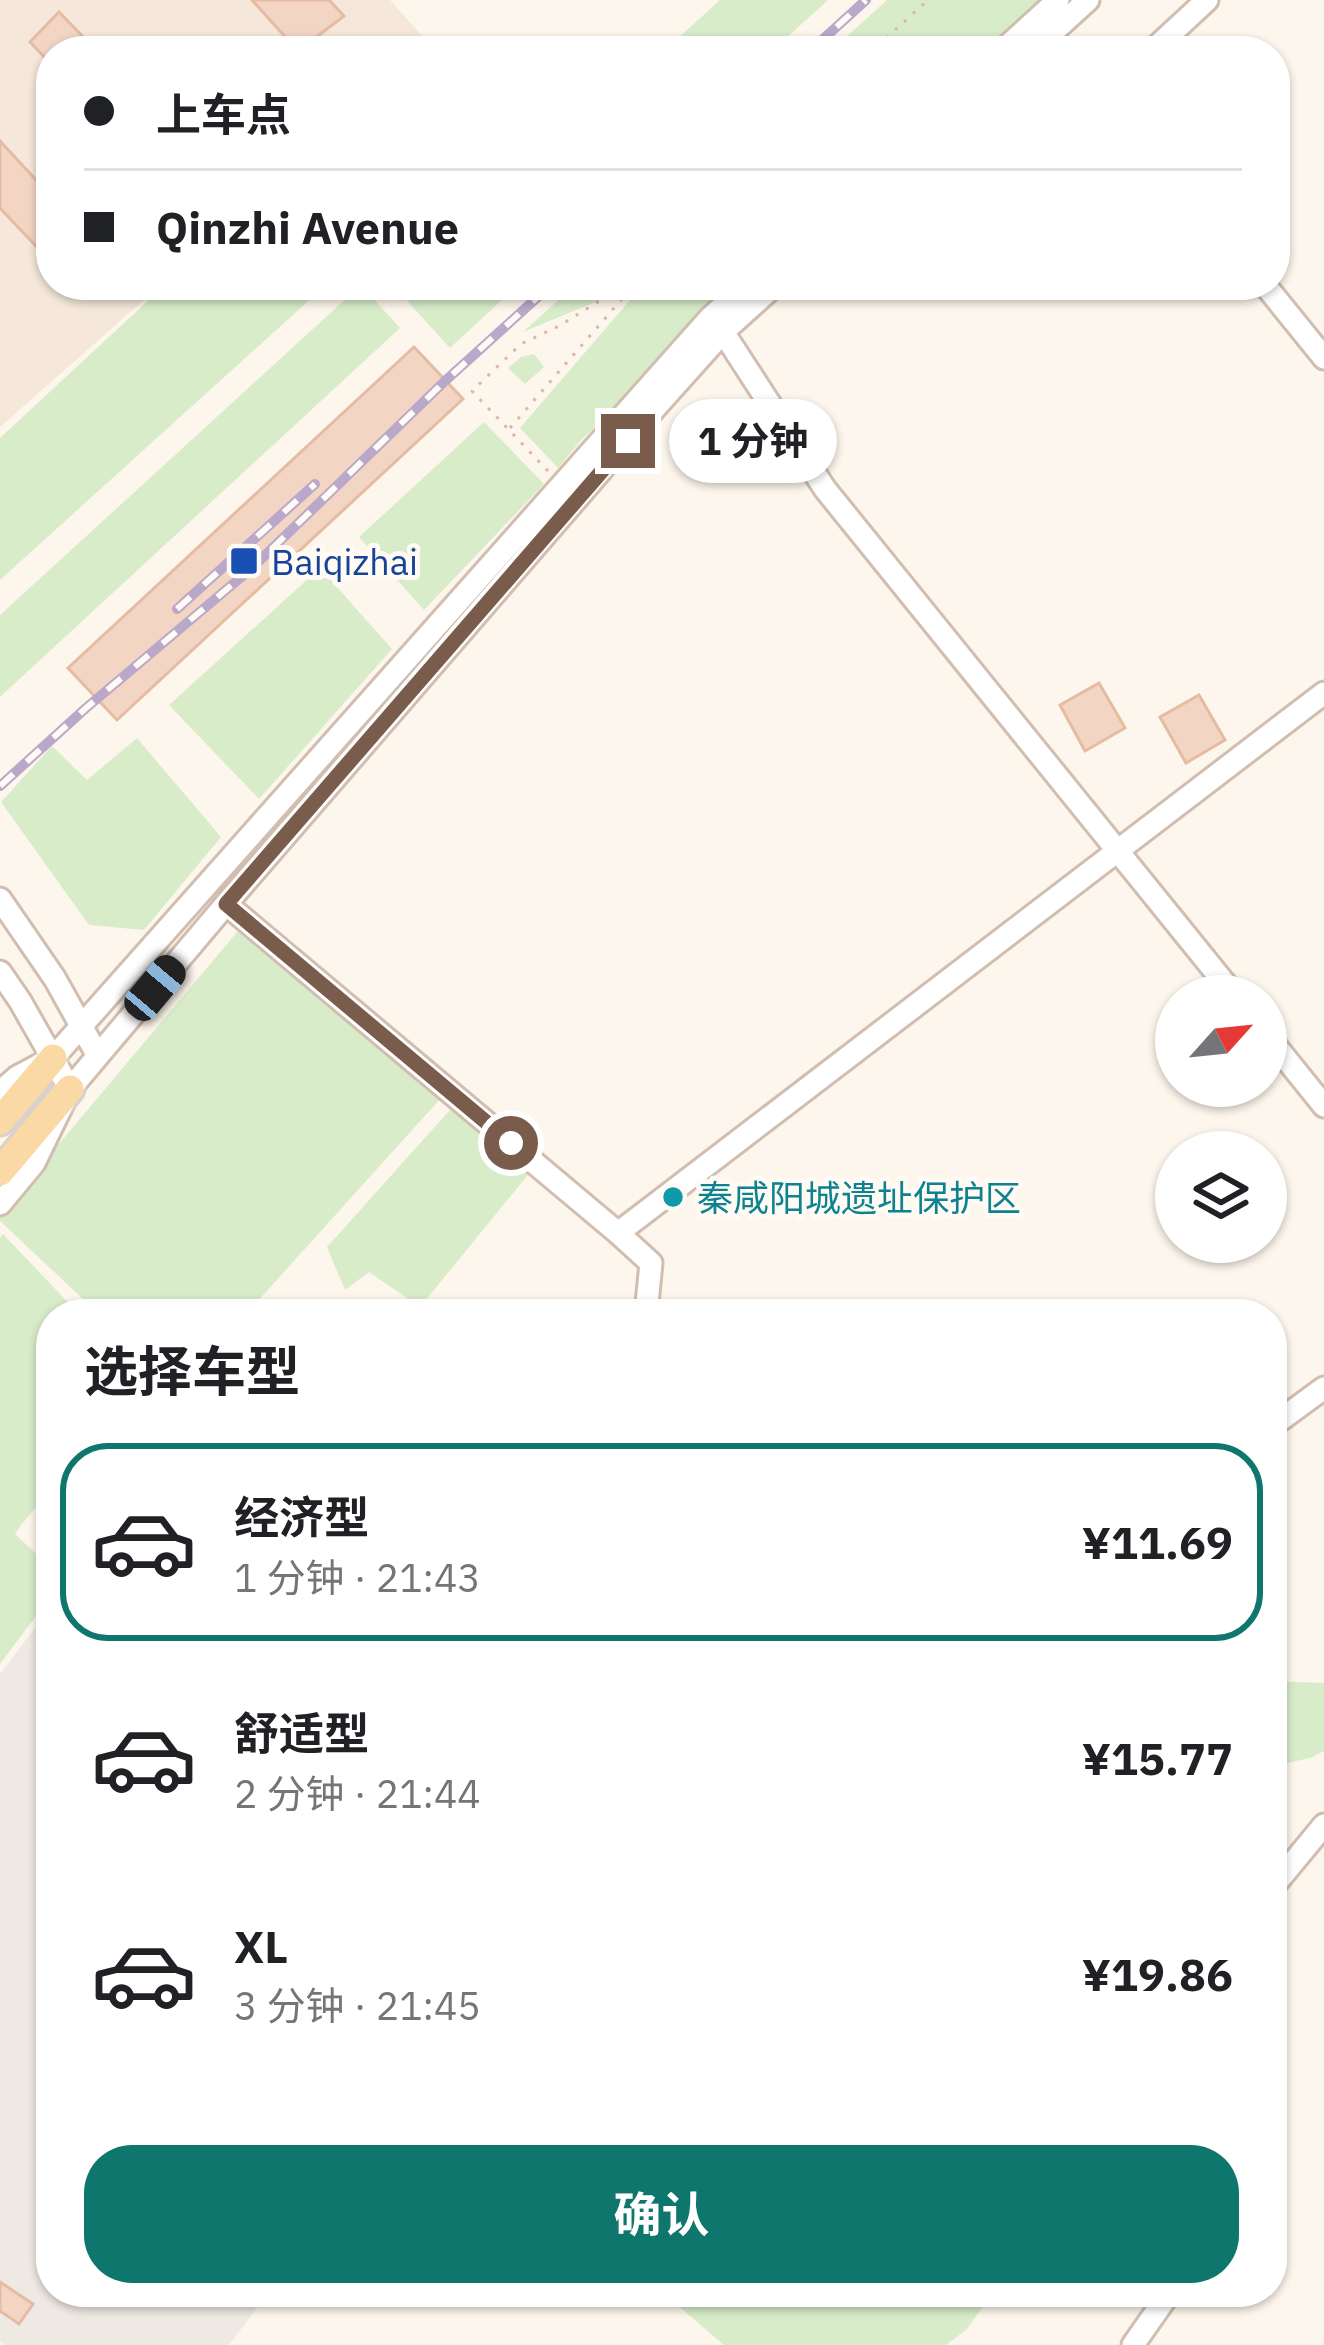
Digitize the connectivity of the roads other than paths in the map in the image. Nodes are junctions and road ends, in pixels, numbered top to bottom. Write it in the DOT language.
graph roads {
  1 [pos="1058,0"];
  2 [pos="1088,0"];
  3 [pos="1207,0"];
  4 [pos="1018,36"];
  5 [pos="1048,36"];
  6 [pos="1168,36"];
  7 [pos="730,300"];
  8 [pos="758,300"];
  9 [pos="1277,300"];
  10 [pos="723,332"];
  11 [pos="1324,358"];
  12 [pos="1324,693"];
  13 [pos="1118,851"];
  14 [pos="0,898"];
  15 [pos="226,904"];
  16 [pos="0,972"];
  17 [pos="1218,975"];
  18 [pos="81,1025"];
  19 [pos="98,1056"];
  20 [pos="52,1058"];
  21 [pos="1287,1060"];
  22 [pos="70,1089"];
  23 [pos="0,1092"];
  24 [pos="1324,1106"];
  25 [pos="0,1121"];
  26 [pos="0,1172"];
  27 [pos="0,1204"];
  28 [pos="618,1233"];
  29 [pos="647,1299"];
  30 [pos="1324,1388"];
  31 [pos="1287,1415"];
  32 [pos="1324,1825"];
  33 [pos="1287,1870"];
  34 [pos="1159,2307"];
  35 [pos="1132,2345"];
  1 -- 4 [label="street"];
  2 -- 5 [label="street"];
  3 -- 6 [label="street"];
  7 -- 18 [label="street"];
  8 -- 10 [label="street"];
  9 -- 11 [label="street"];
  10 -- 13 [label="street"];
  10 -- 15 [label="street"];
  12 -- 13 [label="street"];
  13 -- 17 [label="street"];
  13 -- 28 [label="street"];
  14 -- 18 [label="street"];
  15 -- 19 [label="street"];
  15 -- 28 [label="street"];
  16 -- 20 [label="street"];
  18 -- 19 [label="street"];
  18 -- 20 [label="street"];
  19 -- 22 [label="street"];
  20 -- 22 [label="street"];
  20 -- 23 [label="street"];
  20 -- 25 [label="main road"];
  21 -- 24 [label="street"];
  22 -- 26 [label="main road"];
  22 -- 27 [label="street"];
  28 -- 29 [label="street"];
  30 -- 31 [label="street"];
  32 -- 33 [label="street"];
  34 -- 35 [label="street"];
}
